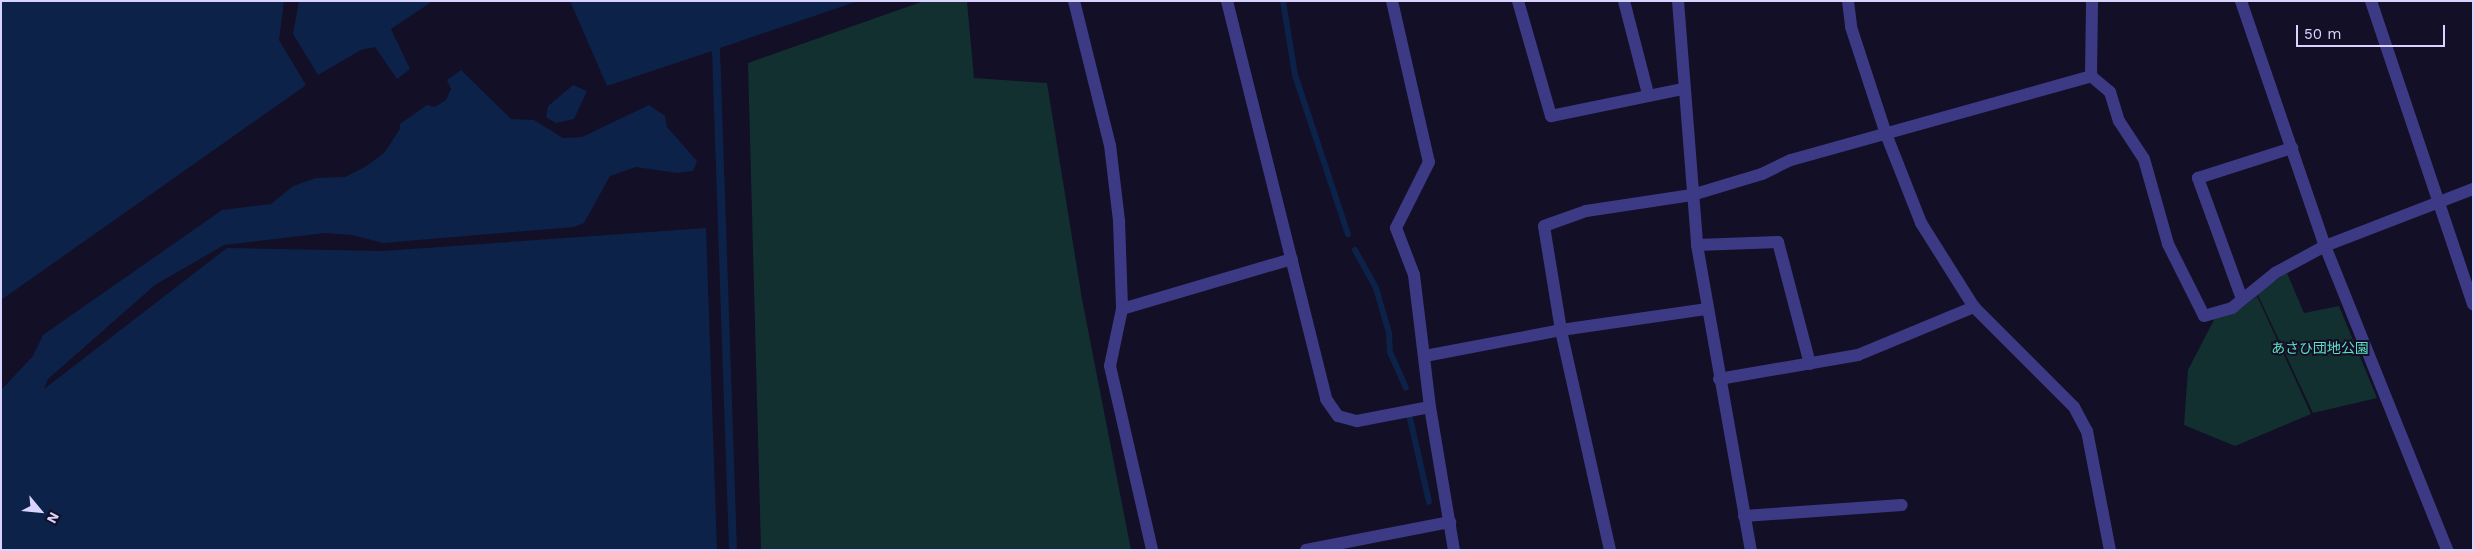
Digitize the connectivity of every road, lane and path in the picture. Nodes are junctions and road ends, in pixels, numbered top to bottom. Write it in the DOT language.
graph roads {
  1 [pos="1074,1"];
  2 [pos="1227,1"];
  3 [pos="1392,1"];
  4 [pos="1518,1"];
  5 [pos="1624,1"];
  6 [pos="1678,1"];
  7 [pos="1848,1"];
  8 [pos="2092,1"];
  9 [pos="2241,1"];
  10 [pos="2371,1"];
  11 [pos="2091,76"];
  12 [pos="1683,89"];
  13 [pos="1648,94"];
  14 [pos="1886,134"];
  15 [pos="2292,148"];
  16 [pos="2473,189"];
  17 [pos="1692,196"];
  18 [pos="2436,200"];
  19 [pos="1697,245"];
  20 [pos="2325,246"];
  21 [pos="1292,259"];
  22 [pos="2242,299"];
  23 [pos="2473,304"];
  24 [pos="1974,306"];
  25 [pos="1122,309"];
  26 [pos="1707,309"];
  27 [pos="1561,330"];
  28 [pos="1425,356"];
  29 [pos="1810,364"];
  30 [pos="1719,379"];
  31 [pos="1430,407"];
  32 [pos="1902,505"];
  33 [pos="1744,516"];
  34 [pos="1450,522"];
  35 [pos="1152,550"];
  36 [pos="1306,550"];
  37 [pos="1454,550"];
  38 [pos="1610,550"];
  39 [pos="1751,550"];
  40 [pos="2110,550"];
  41 [pos="2447,550"];
  1 -- 25 [label="street"];
  2 -- 21 [label="street"];
  3 -- 28 [label="street"];
  4 -- 13 [label="street"];
  5 -- 13 [label="street"];
  6 -- 12 [label="street"];
  7 -- 14 [label="street"];
  8 -- 11 [label="street"];
  9 -- 15 [label="street"];
  10 -- 18 [label="street"];
  11 -- 14 [label="street"];
  11 -- 22 [label="street"];
  12 -- 13 [label="street"];
  12 -- 17 [label="street"];
  14 -- 17 [label="street"];
  14 -- 24 [label="street"];
  15 -- 20 [label="street"];
  15 -- 22 [label="street"];
  16 -- 18 [label="street"];
  17 -- 19 [label="street"];
  17 -- 27 [label="street"];
  18 -- 20 [label="street"];
  18 -- 23 [label="street"];
  19 -- 26 [label="street"];
  19 -- 29 [label="street"];
  20 -- 22 [label="street"];
  20 -- 41 [label="street"];
  21 -- 25 [label="street"];
  21 -- 31 [label="street"];
  24 -- 29 [label="street"];
  24 -- 40 [label="street"];
  25 -- 35 [label="street"];
  26 -- 27 [label="street"];
  26 -- 30 [label="street"];
  27 -- 28 [label="street"];
  27 -- 38 [label="street"];
  28 -- 31 [label="street"];
  29 -- 30 [label="street"];
  30 -- 33 [label="street"];
  31 -- 34 [label="street"];
  32 -- 33 [label="street"];
  33 -- 39 [label="street"];
  34 -- 36 [label="street"];
  34 -- 37 [label="street"];
}
